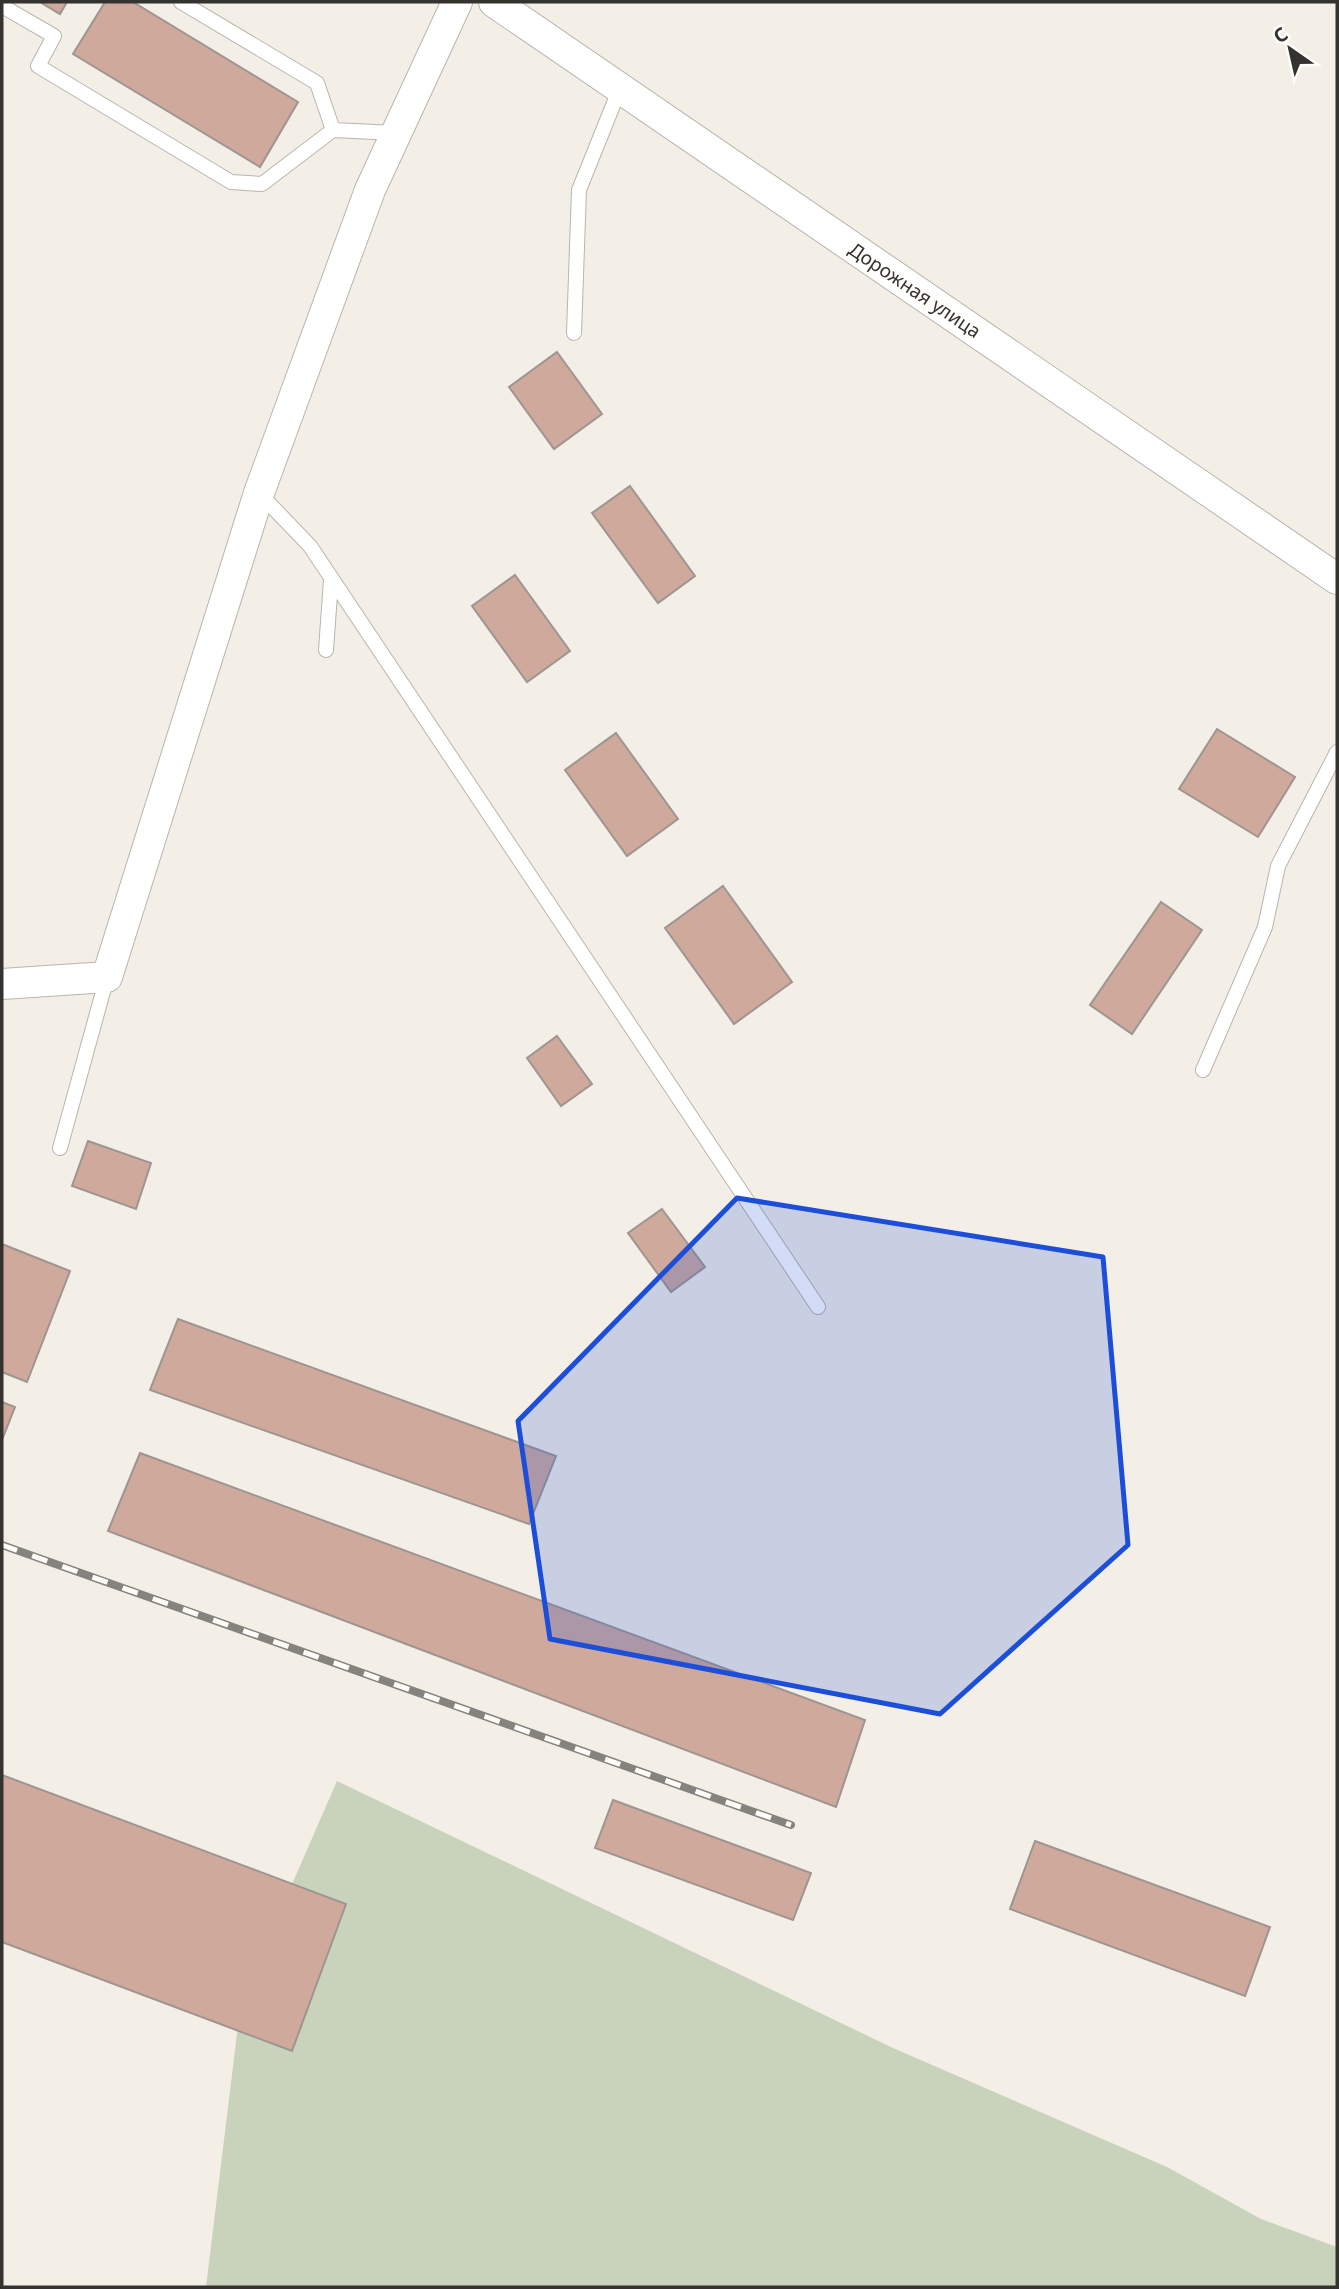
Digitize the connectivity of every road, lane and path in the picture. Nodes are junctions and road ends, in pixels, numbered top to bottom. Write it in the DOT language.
graph roads {
  1 [pos="181,2"];
  2 [pos="457,2"];
  3 [pos="494,2"];
  4 [pos="2,6"];
  5 [pos="620,88"];
  6 [pos="333,130"];
  7 [pos="396,133"];
  8 [pos="573,333"];
  9 [pos="259,493"];
  10 [pos="1337,579"];
  11 [pos="331,580"];
  12 [pos="326,650"];
  13 [pos="1337,752"];
  14 [pos="107,978"];
  15 [pos="2,984"];
  16 [pos="1203,1070"];
  17 [pos="60,1148"];
  18 [pos="818,1307"];
  1 -- 6 [label="lane"];
  2 -- 7 [label="street"];
  3 -- 5 [label="street, Дорожная улица"];
  4 -- 6 [label="lane"];
  5 -- 8 [label="lane"];
  5 -- 10 [label="street, Дорожная улица"];
  6 -- 7 [label="lane"];
  7 -- 9 [label="street"];
  9 -- 11 [label="lane"];
  9 -- 14 [label="street"];
  11 -- 12 [label="lane"];
  11 -- 18 [label="lane"];
  13 -- 16 [label="lane"];
  14 -- 15 [label="street"];
  14 -- 17 [label="lane"];
}
